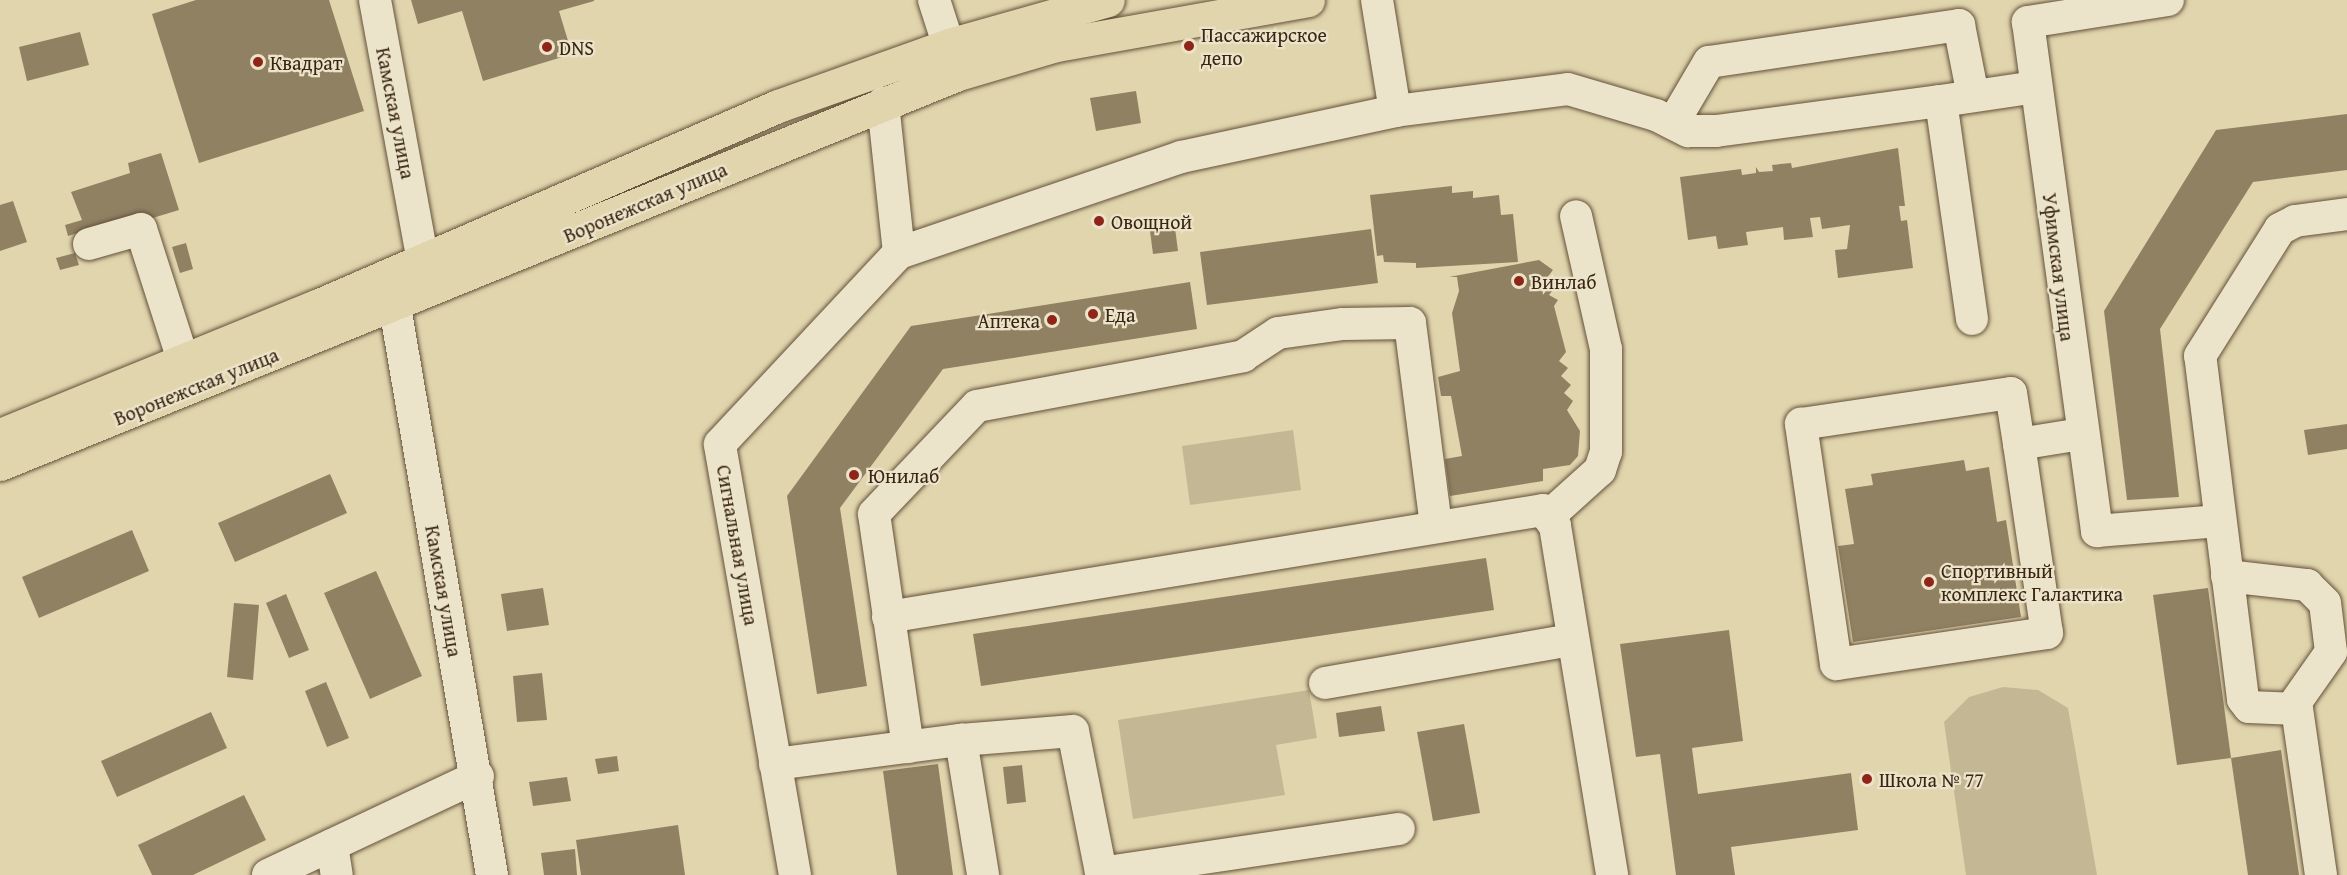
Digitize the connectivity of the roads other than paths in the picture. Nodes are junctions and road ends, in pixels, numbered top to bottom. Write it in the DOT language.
graph roads {
  1 [pos="375,0"];
  2 [pos="934,0"];
  3 [pos="1108,0"];
  4 [pos="1308,0"];
  5 [pos="1377,0"];
  6 [pos="2168,0"];
  7 [pos="953,60"];
  8 [pos="2036,87"];
  9 [pos="1973,96"];
  10 [pos="1941,101"];
  11 [pos="883,103"];
  12 [pos="1395,111"];
  13 [pos="1672,123"];
  14 [pos="2347,214"];
  15 [pos="1576,216"];
  16 [pos="89,244"];
  17 [pos="899,253"];
  18 [pos="423,261"];
  19 [pos="395,307"];
  20 [pos="1972,319"];
  21 [pos="183,360"];
  22 [pos="2081,434"];
  23 [pos="0,435"];
  24 [pos="2019,444"];
  25 [pos="0,464"];
  26 [pos="1550,515"];
  27 [pos="2219,521"];
  28 [pos="1436,526"];
  29 [pos="2227,576"];
  30 [pos="888,617"];
  31 [pos="1572,640"];
  32 [pos="1324,684"];
  33 [pos="2293,706"];
  34 [pos="961,740"];
  35 [pos="908,747"];
  36 [pos="775,764"];
  37 [pos="478,776"];
  38 [pos="1399,829"];
  39 [pos="334,860"];
  40 [pos="268,875"];
  41 [pos="492,875"];
  42 [pos="792,875"];
  43 [pos="983,875"];
  44 [pos="1612,875"];
  45 [pos="2320,875"];
  1 -- 18 [label="street, Камская улица"];
  2 -- 7 [label="street"];
  3 -- 7 [label="main road, Воронежская улица"];
  4 -- 7 [label="main road, Воронежская улица"];
  5 -- 12 [label="street"];
  6 -- 8 [label="street, Уфимская улица"];
  7 -- 11 [label="main road, Воронежская улица"];
  7 -- 18 [label="main road, Воронежская улица"];
  8 -- 9 [label="street"];
  8 -- 22 [label="street, Уфимская улица"];
  9 -- 10 [label="street"];
  9 -- 13 [label="street"];
  10 -- 13 [label="street"];
  10 -- 20 [label="street"];
  11 -- 17 [label="street"];
  11 -- 19 [label="main road, Воронежская улица"];
  12 -- 13 [label="street"];
  12 -- 17 [label="street"];
  14 -- 27 [label="street"];
  15 -- 26 [label="street"];
  16 -- 21 [label="street"];
  17 -- 36 [label="street, Сигнальная улица"];
  18 -- 21 [label="main road, Воронежская улица"];
  19 -- 25 [label="main road, Воронежская улица"];
  19 -- 37 [label="street, Камская улица"];
  21 -- 23 [label="main road, Воронежская улица"];
  22 -- 24 [label="street"];
  22 -- 27 [label="street, Уфимская улица"];
  24 -- 24 [label="street"];
  26 -- 28 [label="street"];
  26 -- 31 [label="street"];
  27 -- 29 [label="street"];
  28 -- 30 [label="street"];
  28 -- 30 [label="street"];
  29 -- 33 [label="street"];
  29 -- 33 [label="street"];
  30 -- 35 [label="street"];
  31 -- 32 [label="street"];
  31 -- 44 [label="street"];
  33 -- 45 [label="street"];
  34 -- 35 [label="street"];
  34 -- 38 [label="street"];
  34 -- 43 [label="street"];
  35 -- 36 [label="street"];
  36 -- 42 [label="street, Сигнальная улица"];
  37 -- 39 [label="street"];
  37 -- 41 [label="street, Камская улица"];
  39 -- 40 [label="street"];
}
